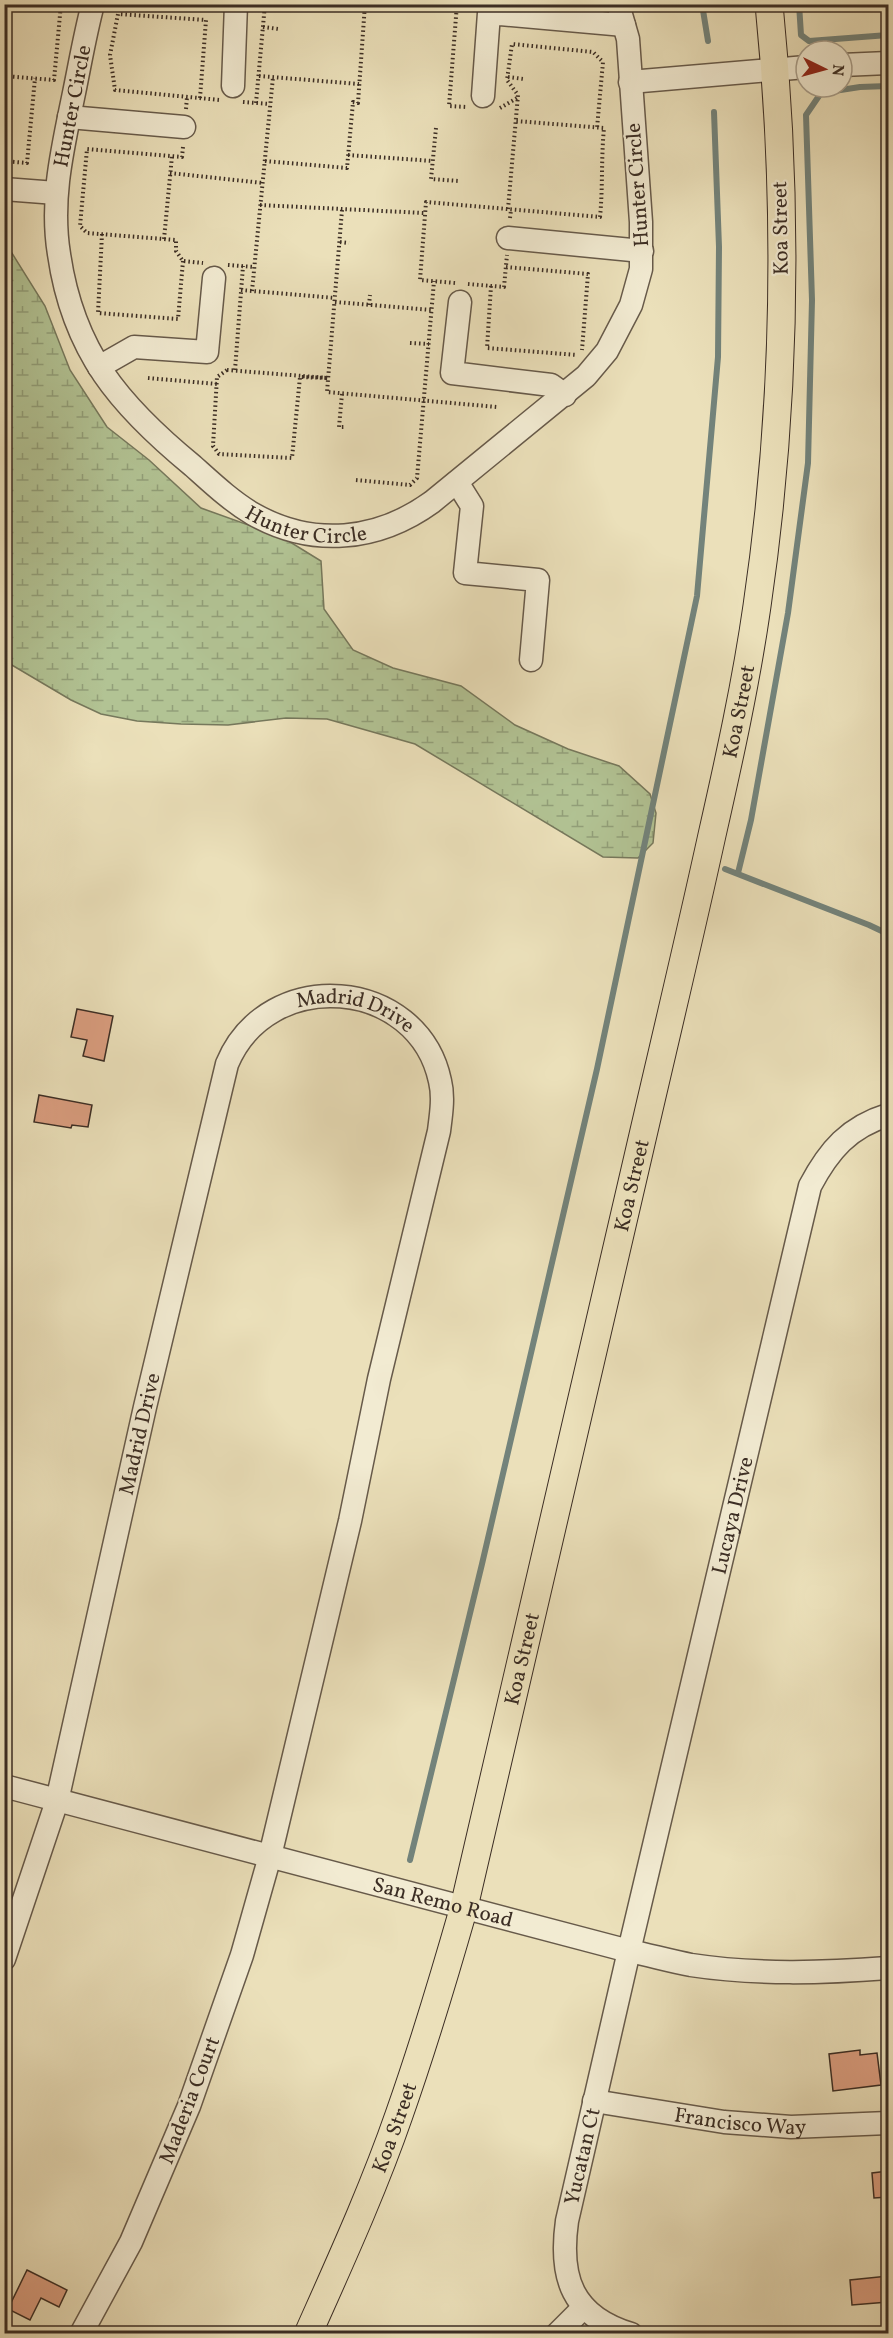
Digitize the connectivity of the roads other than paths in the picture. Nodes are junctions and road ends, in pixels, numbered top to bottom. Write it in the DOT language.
graph roads {
  1 [pos="93,4"];
  2 [pos="236,4"];
  3 [pos="769,4"];
  4 [pos="621,15"];
  5 [pos="888,63"];
  6 [pos="854,64"];
  7 [pos="794,67"];
  8 [pos="775,68"];
  9 [pos="630,82"];
  10 [pos="233,86"];
  11 [pos="483,96"];
  12 [pos="69,117"];
  13 [pos="184,128"];
  14 [pos="4,189"];
  15 [pos="56,193"];
  16 [pos="508,238"];
  17 [pos="642,251"];
  18 [pos="213,268"];
  19 [pos="460,302"];
  20 [pos="99,367"];
  21 [pos="565,395"];
  22 [pos="457,482"];
  23 [pos="531,660"];
  24 [pos="888,1115"];
  25 [pos="4,1786"];
  26 [pos="57,1801"];
  27 [pos="270,1856"];
  28 [pos="464,1907"];
  29 [pos="628,1951"];
  30 [pos="4,1959"];
  31 [pos="888,1968"];
  32 [pos="594,2101"];
  33 [pos="888,2123"];
  34 [pos="584,2307"];
  35 [pos="81,2334"];
  36 [pos="308,2334"];
  37 [pos="557,2334"];
  38 [pos="631,2334"];
  1 -- 12 [label="street, Hunter Circle"];
  2 -- 10 [label="street"];
  3 -- 8 [label="main road, Koa Street"];
  4 -- 9 [label="street, Hunter Circle"];
  4 -- 11 [label="street"];
  5 -- 6 [label="street"];
  7 -- 8 [label="street"];
  8 -- 9 [label="street"];
  8 -- 28 [label="main road, Koa Street"];
  9 -- 17 [label="street, Hunter Circle"];
  12 -- 13 [label="street"];
  12 -- 15 [label="street, Hunter Circle"];
  14 -- 15 [label="street"];
  15 -- 20 [label="street, Hunter Circle"];
  16 -- 17 [label="street"];
  17 -- 21 [label="street, Hunter Circle"];
  18 -- 20 [label="street"];
  19 -- 21 [label="street"];
  20 -- 22 [label="street, Hunter Circle"];
  21 -- 22 [label="street, Hunter Circle"];
  22 -- 23 [label="street"];
  24 -- 29 [label="street, Lucaya Drive"];
  25 -- 26 [label="street, San Remo Road"];
  26 -- 27 [label="street, San Remo Road"];
  26 -- 27 [label="street, Madrid Drive"];
  26 -- 30 [label="street"];
  27 -- 28 [label="street, San Remo Road"];
  27 -- 35 [label="street, Maderia Court"];
  28 -- 29 [label="street, San Remo Road"];
  28 -- 36 [label="main road, Koa Street"];
  29 -- 31 [label="street, San Remo Road"];
  29 -- 32 [label="street, Yucatan Ct"];
  32 -- 33 [label="street, Francisco Way"];
  32 -- 34 [label="street, Yucatan Ct"];
  34 -- 37 [label="street"];
  34 -- 38 [label="street, Yucatan Ct"];
}
